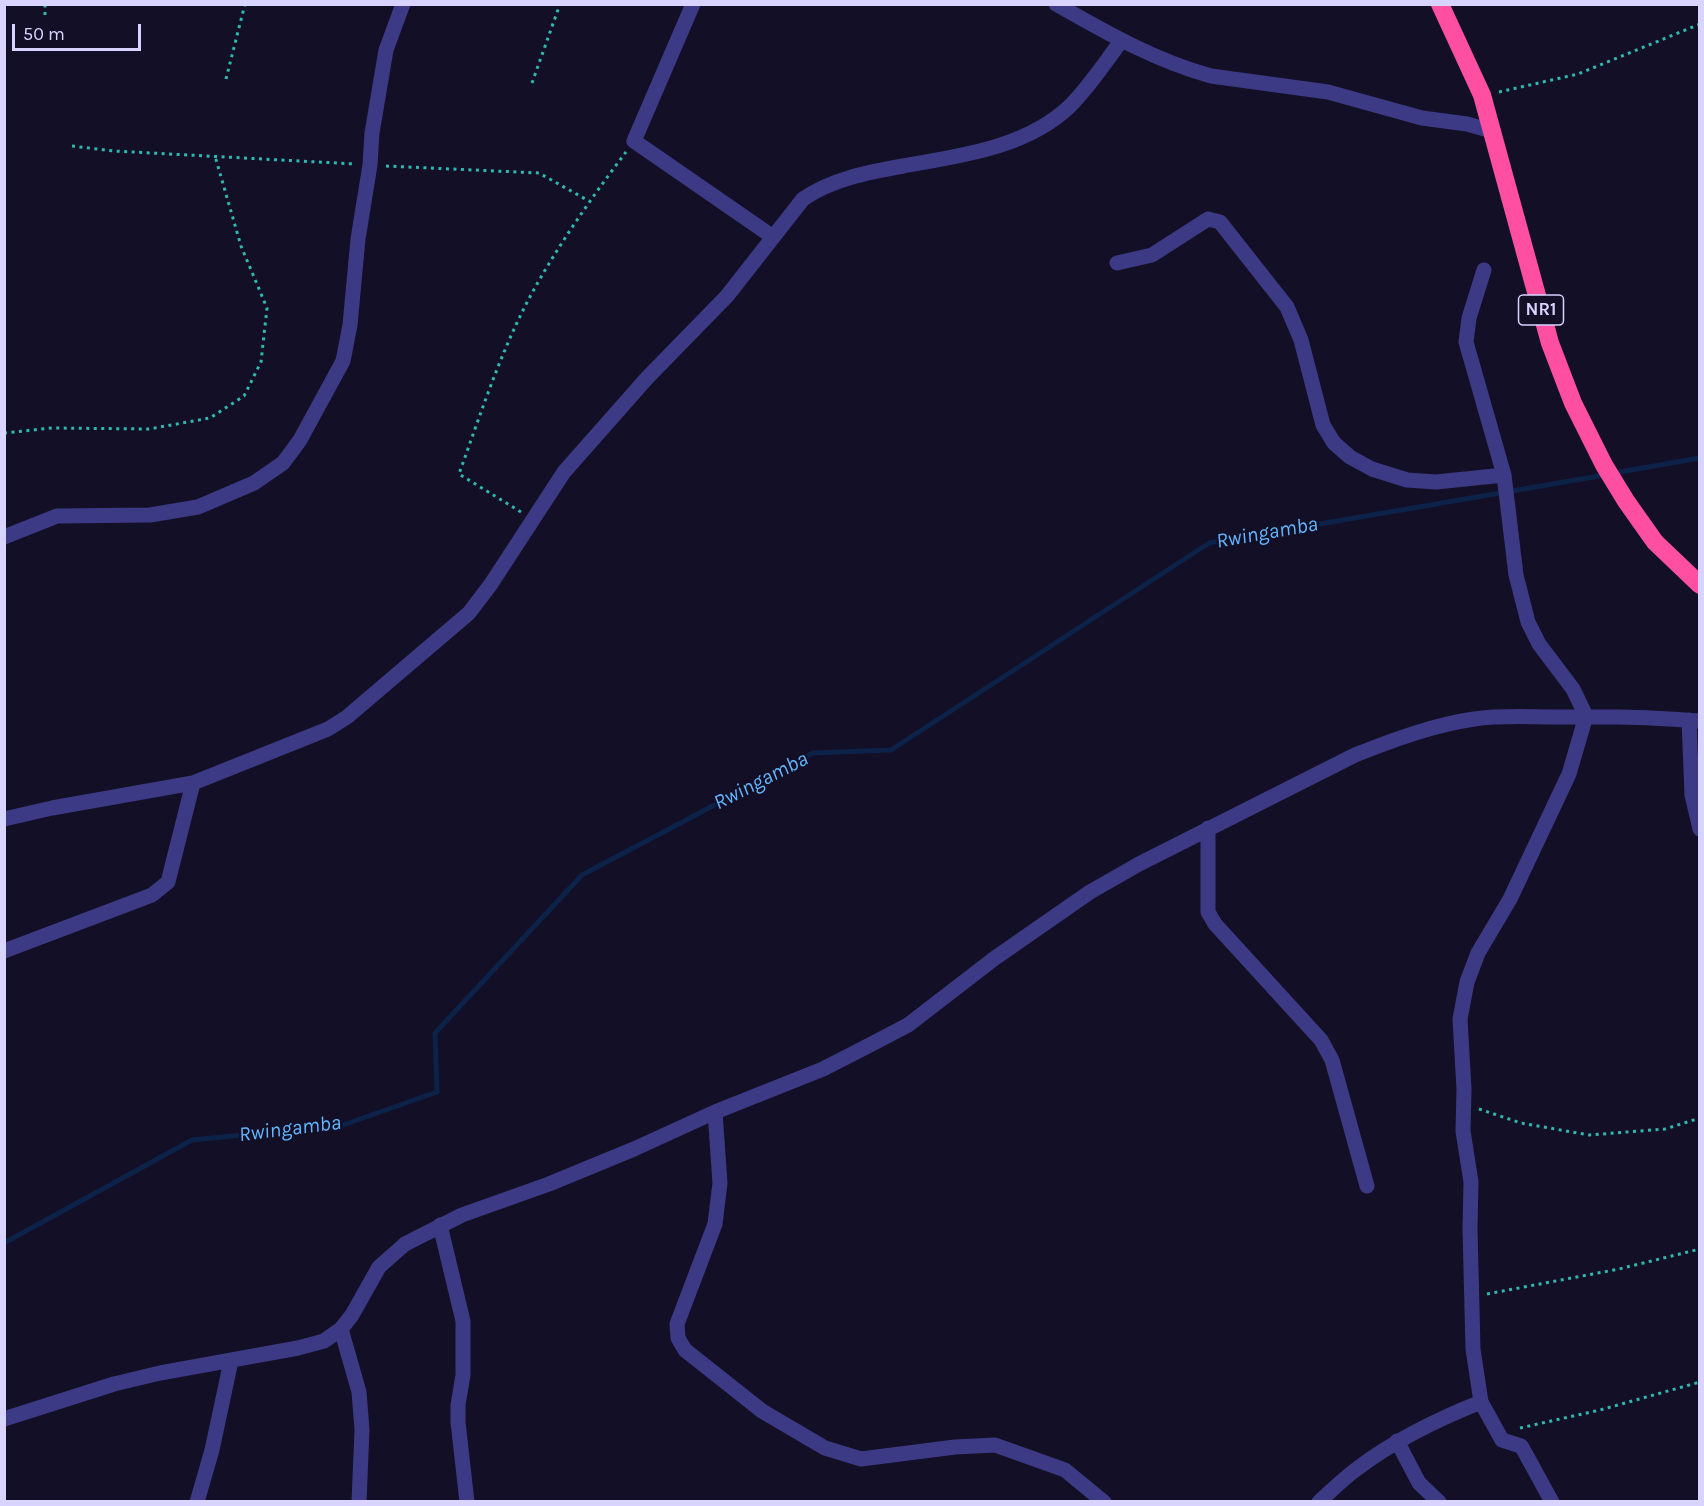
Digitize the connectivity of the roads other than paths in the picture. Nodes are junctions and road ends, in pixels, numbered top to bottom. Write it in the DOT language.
graph roads {
  1 [pos="403,4"];
  2 [pos="693,4"];
  3 [pos="1056,4"];
  4 [pos="1440,4"];
  5 [pos="1121,41"];
  6 [pos="1492,131"];
  7 [pos="773,237"];
  8 [pos="1117,262"];
  9 [pos="1484,270"];
  10 [pos="1504,475"];
  11 [pos="4,537"];
  12 [pos="1700,585"];
  13 [pos="1586,717"];
  14 [pos="1694,721"];
  15 [pos="194,783"];
  16 [pos="4,819"];
  17 [pos="1209,828"];
  18 [pos="1700,829"];
  19 [pos="4,951"];
  20 [pos="715,1112"];
  21 [pos="1367,1186"];
  22 [pos="440,1225"];
  23 [pos="341,1329"];
  24 [pos="231,1361"];
  25 [pos="1481,1402"];
  26 [pos="4,1419"];
  27 [pos="1397,1441"];
  28 [pos="197,1502"];
  29 [pos="359,1502"];
  30 [pos="467,1502"];
  31 [pos="1104,1502"];
  32 [pos="1319,1502"];
  33 [pos="1439,1502"];
  34 [pos="1552,1502"];
  1 -- 11 [label="street"];
  2 -- 7 [label="street"];
  3 -- 5 [label="street"];
  4 -- 6 [label="highway, NR1"];
  5 -- 6 [label="street"];
  5 -- 7 [label="street"];
  6 -- 12 [label="highway, NR1"];
  7 -- 15 [label="street"];
  8 -- 10 [label="street"];
  9 -- 10 [label="street"];
  10 -- 13 [label="street"];
  13 -- 14 [label="street"];
  13 -- 17 [label="street"];
  13 -- 25 [label="street"];
  14 -- 18 [label="street"];
  15 -- 16 [label="street"];
  15 -- 19 [label="street"];
  17 -- 20 [label="street"];
  17 -- 21 [label="street"];
  20 -- 22 [label="street"];
  20 -- 31 [label="street"];
  22 -- 23 [label="street"];
  22 -- 30 [label="street"];
  23 -- 24 [label="street"];
  23 -- 29 [label="street"];
  24 -- 26 [label="street"];
  24 -- 28 [label="street"];
  25 -- 27 [label="street"];
  25 -- 34 [label="street"];
  27 -- 32 [label="street"];
  27 -- 33 [label="street"];
}
